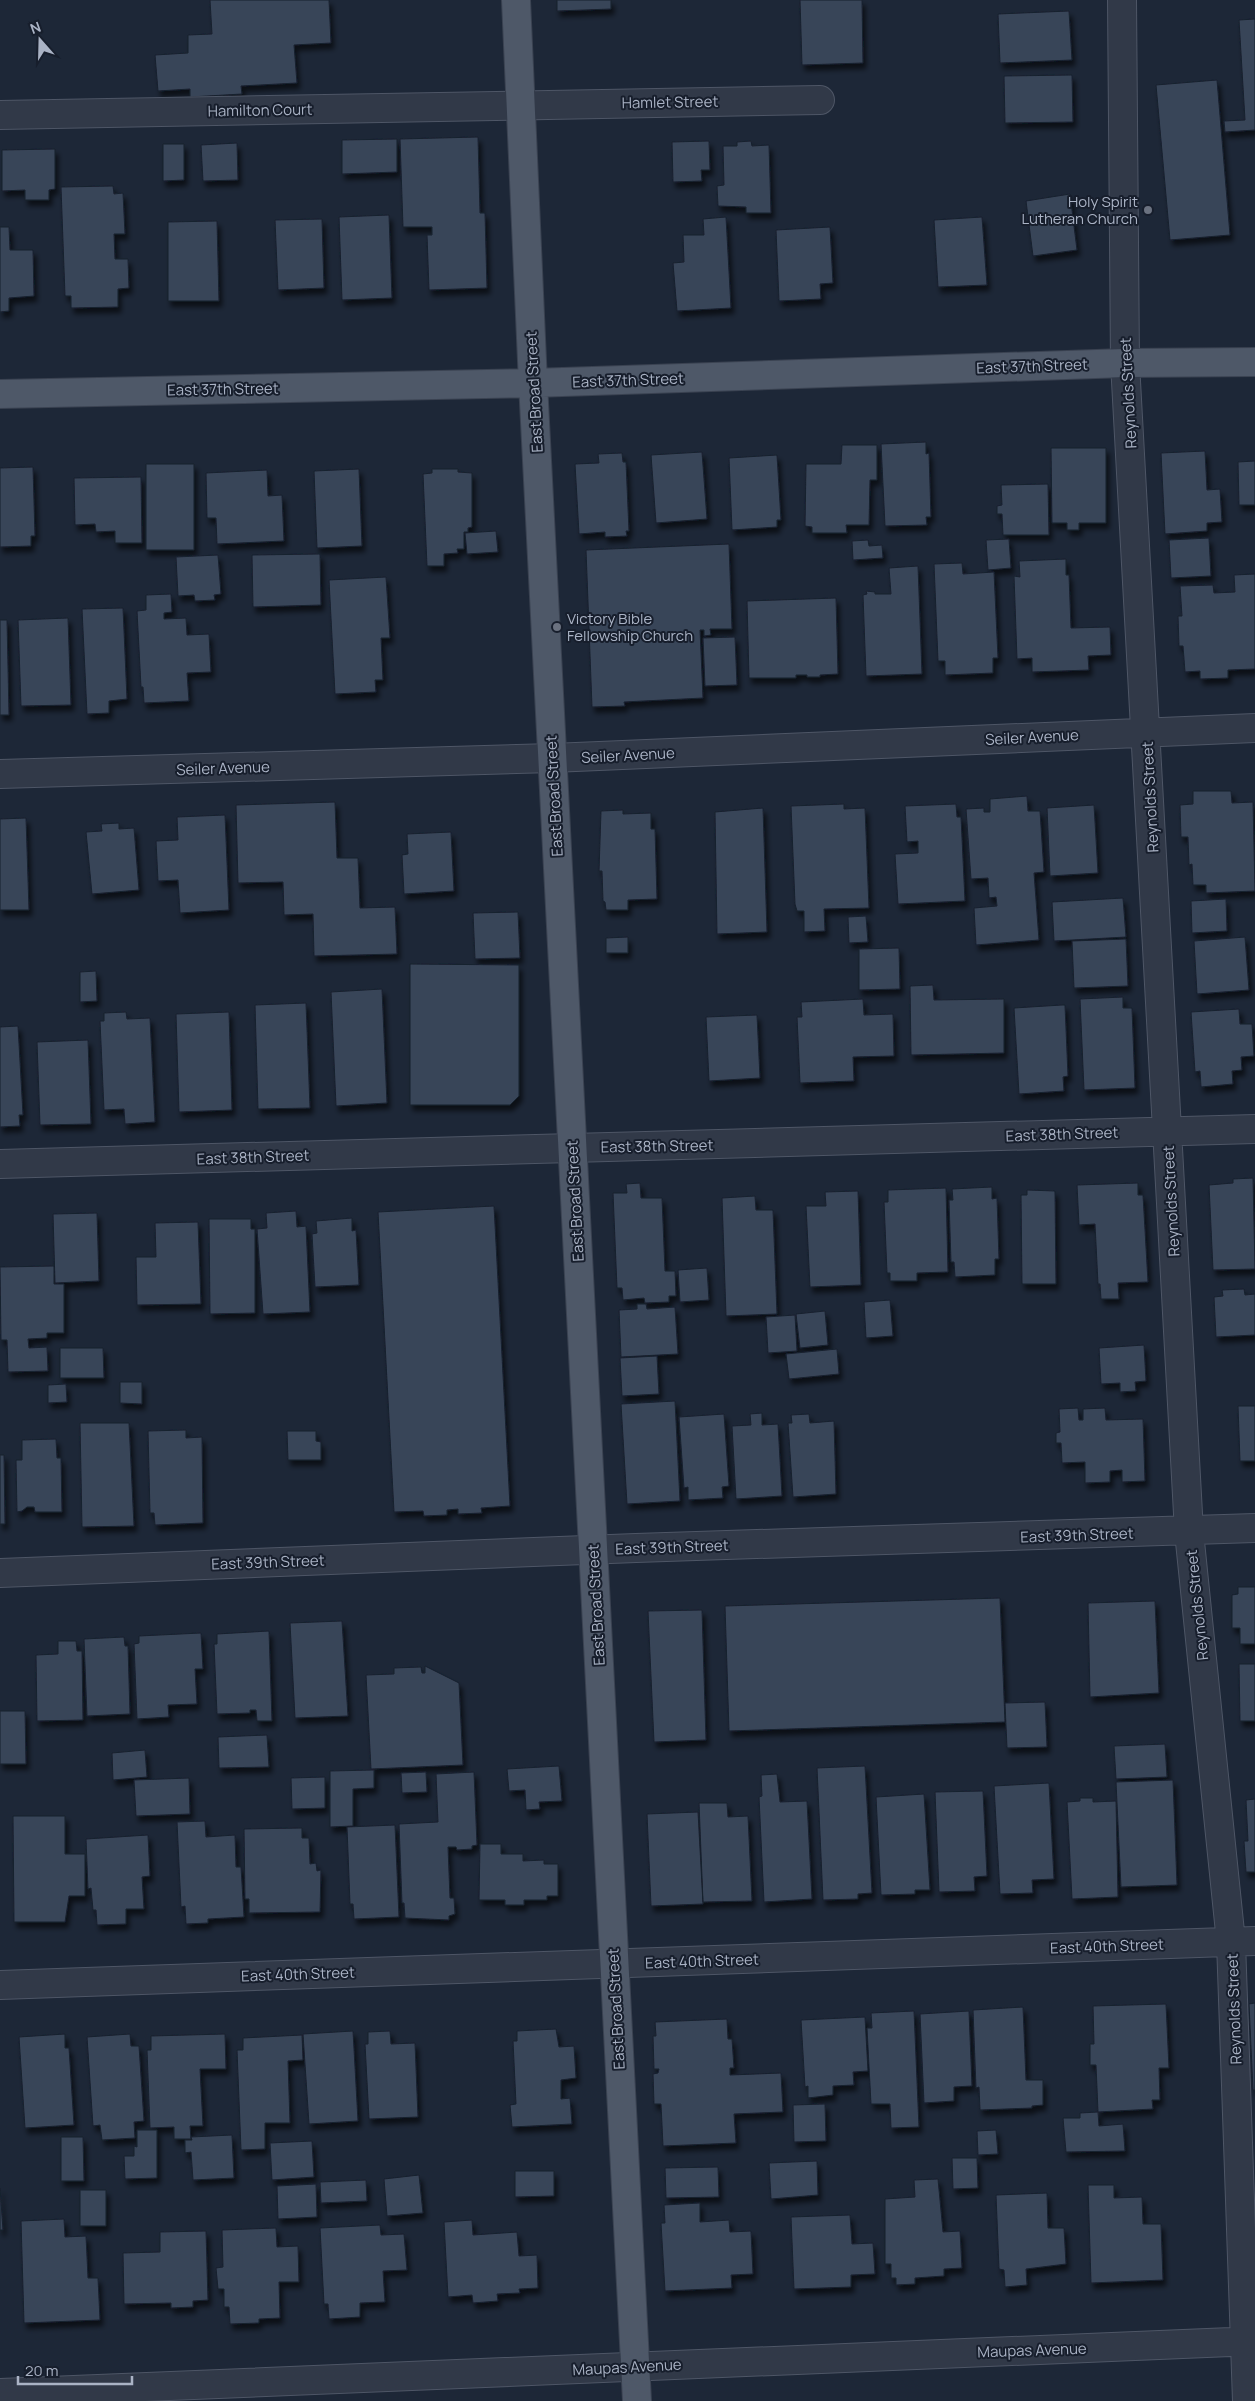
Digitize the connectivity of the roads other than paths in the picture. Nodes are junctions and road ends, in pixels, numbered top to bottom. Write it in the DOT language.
graph roads {
  1 [pos="516,0"];
  2 [pos="1122,0"];
  3 [pos="820,100"];
  4 [pos="520,105"];
  5 [pos="0,115"];
  6 [pos="1255,362"];
  7 [pos="1125,363"];
  8 [pos="533,383"];
  9 [pos="0,394"];
  10 [pos="1255,728"];
  11 [pos="1147,732"];
  12 [pos="552,758"];
  13 [pos="0,774"];
  14 [pos="1255,1129"];
  15 [pos="1167,1132"];
  16 [pos="572,1148"];
  17 [pos="0,1164"];
  18 [pos="1255,1528"];
  19 [pos="1189,1532"];
  20 [pos="593,1549"];
  21 [pos="0,1572"];
  22 [pos="1243,1941"];
  23 [pos="614,1964"];
  24 [pos="0,1985"];
  25 [pos="1250,2341"];
  26 [pos="635,2366"];
  27 [pos="0,2393"];
  28 [pos="636,2401"];
  29 [pos="1247,2401"];
  1 -- 4 [label="main road, East Broad Street"];
  2 -- 7 [label="street, Reynolds Street"];
  3 -- 4 [label="street, Hamlet Street"];
  4 -- 5 [label="street, Hamilton Court"];
  4 -- 8 [label="main road, East Broad Street"];
  6 -- 7 [label="main road, East 37th Street"];
  7 -- 8 [label="main road, East 37th Street"];
  7 -- 11 [label="street, Reynolds Street"];
  8 -- 9 [label="main road, East 37th Street"];
  8 -- 12 [label="main road, East Broad Street"];
  10 -- 11 [label="street, Seiler Avenue"];
  11 -- 12 [label="street, Seiler Avenue"];
  11 -- 15 [label="street, Reynolds Street"];
  12 -- 13 [label="street, Seiler Avenue"];
  12 -- 16 [label="main road, East Broad Street"];
  14 -- 15 [label="street, East 38th Street"];
  15 -- 16 [label="street, East 38th Street"];
  15 -- 19 [label="street, Reynolds Street"];
  16 -- 17 [label="street, East 38th Street"];
  16 -- 20 [label="main road, East Broad Street"];
  18 -- 19 [label="street, East 39th Street"];
  19 -- 20 [label="street, East 39th Street"];
  19 -- 22 [label="street, Reynolds Street"];
  20 -- 21 [label="street, East 39th Street"];
  20 -- 23 [label="main road, East Broad Street"];
  22 -- 23 [label="street, East 40th Street"];
  22 -- 25 [label="street, Reynolds Street"];
  23 -- 24 [label="street, East 40th Street"];
  23 -- 26 [label="main road, East Broad Street"];
  25 -- 26 [label="street, Maupas Avenue"];
  25 -- 29 [label="street, Reynolds Street"];
  26 -- 27 [label="street, Maupas Avenue"];
  26 -- 28 [label="main road, East Broad Street"];
}
